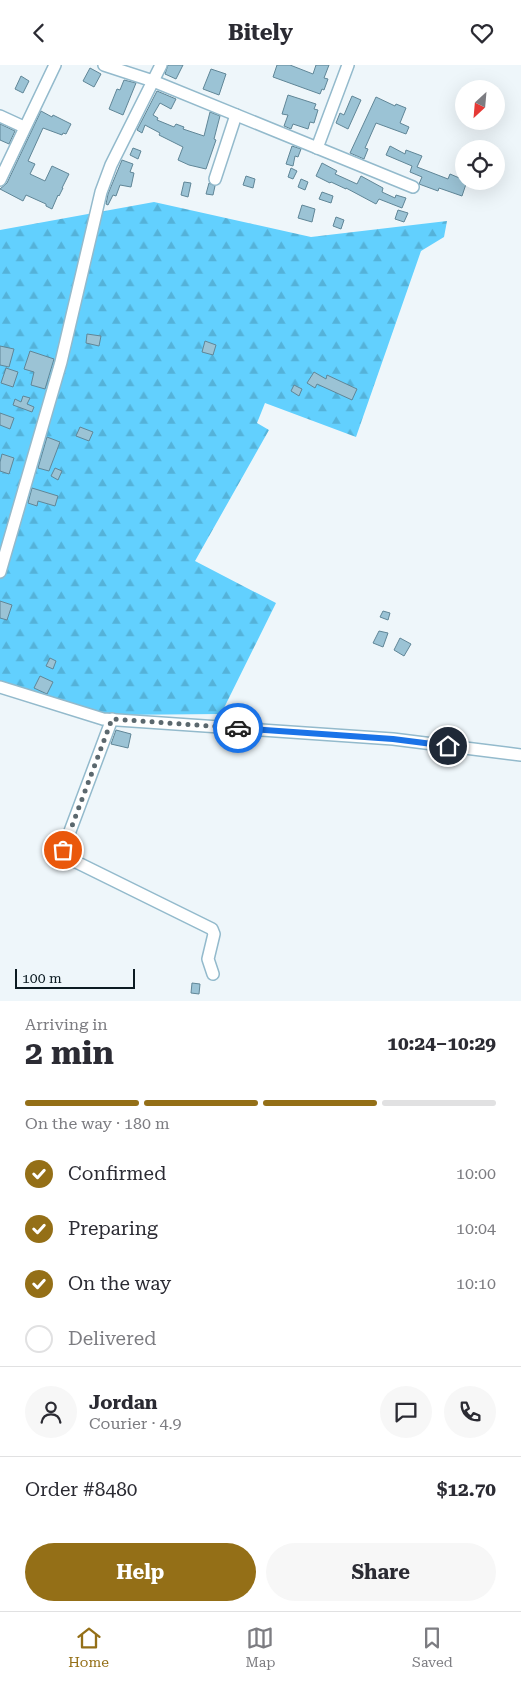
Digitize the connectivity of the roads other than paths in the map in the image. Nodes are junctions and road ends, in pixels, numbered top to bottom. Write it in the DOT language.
graph roads {
  1 [pos="55,65"];
  2 [pos="104,65"];
  3 [pos="161,65"];
  4 [pos="348,65"];
  5 [pos="153,81"];
  6 [pos="236,115"];
  7 [pos="0,116"];
  8 [pos="24,127"];
  9 [pos="317,148"];
  10 [pos="215,179"];
  11 [pos="0,180"];
  12 [pos="413,187"];
  13 [pos="0,572"];
  14 [pos="0,687"];
  15 [pos="112,719"];
  16 [pos="521,755"];
  17 [pos="213,974"];
  1 -- 8 [label="street"];
  2 -- 5 [label="street"];
  3 -- 5 [label="street"];
  4 -- 9 [label="street"];
  5 -- 6 [label="street"];
  5 -- 13 [label="street"];
  6 -- 9 [label="street"];
  6 -- 10 [label="street"];
  7 -- 8 [label="street"];
  8 -- 11 [label="street"];
  9 -- 12 [label="street"];
  14 -- 15 [label="street"];
  15 -- 16 [label="street"];
  15 -- 17 [label="street"];
}
